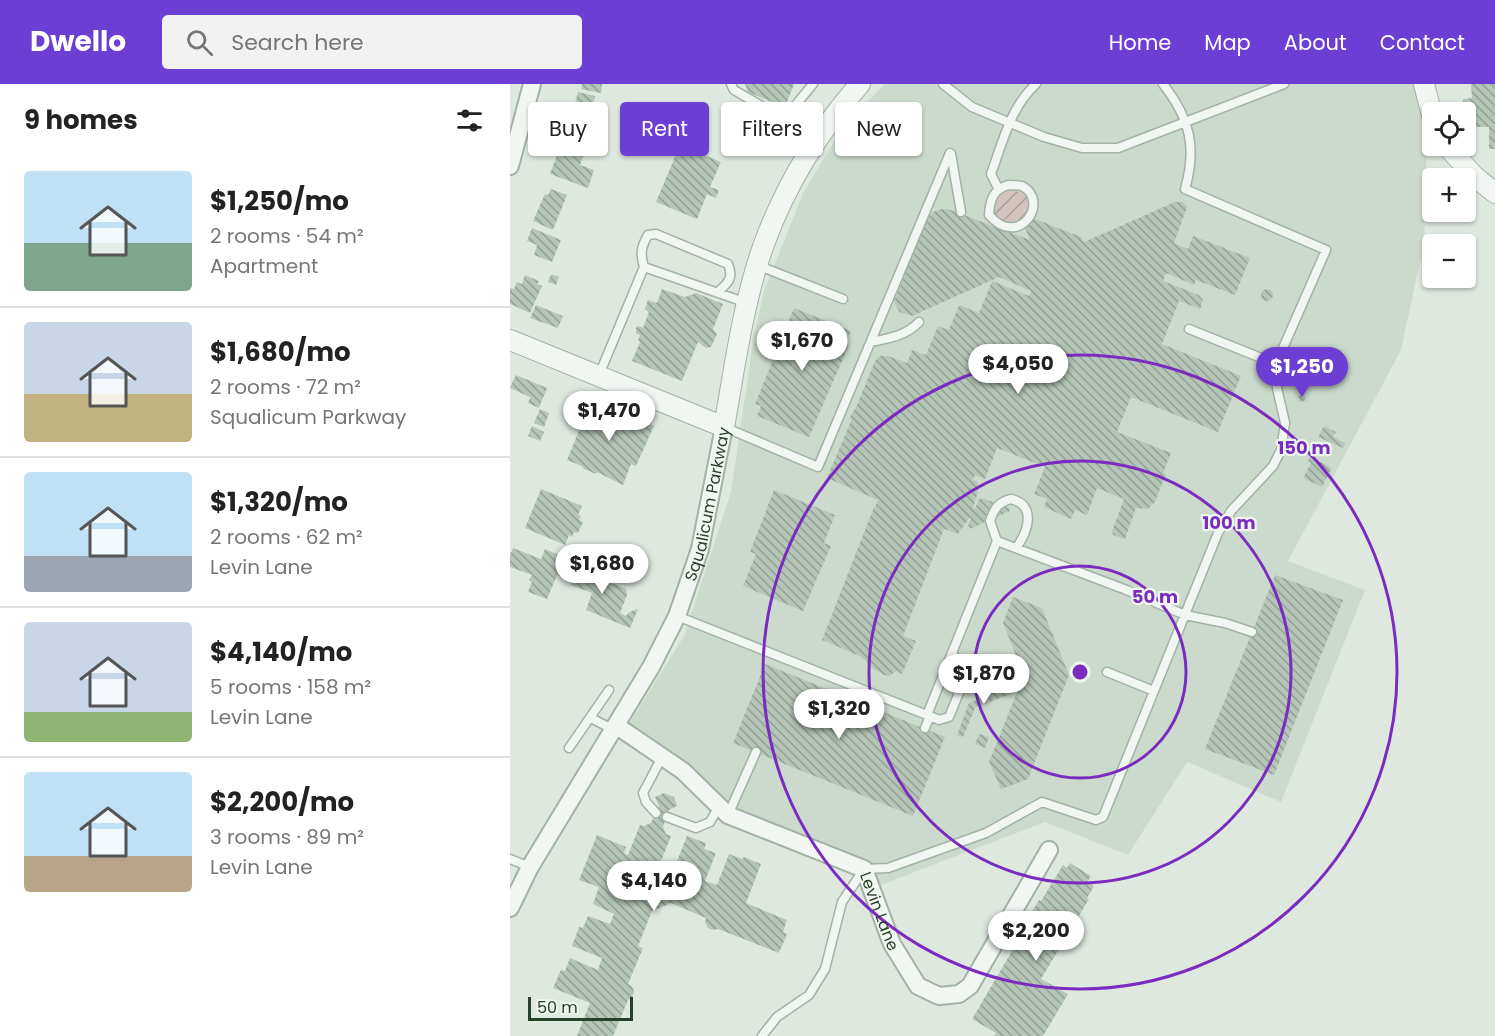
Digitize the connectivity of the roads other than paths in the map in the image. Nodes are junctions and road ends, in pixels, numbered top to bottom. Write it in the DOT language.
graph roads {
  1 [pos="532,84"];
  2 [pos="731,84"];
  3 [pos="813,84"];
  4 [pos="860,84"];
  5 [pos="943,84"];
  6 [pos="1036,84"];
  7 [pos="1163,84"];
  8 [pos="1284,84"];
  9 [pos="1424,84"];
  10 [pos="755,102"];
  11 [pos="798,102"];
  12 [pos="1429,102"];
  13 [pos="1186,122"];
  14 [pos="1010,123"];
  15 [pos="823,131"];
  16 [pos="807,156"];
  17 [pos="1456,156"];
  18 [pos="510,166"];
  19 [pos="998,188"];
  20 [pos="1495,193"];
  21 [pos="961,212"];
  22 [pos="757,265"];
  23 [pos="644,267"];
  24 [pos="718,292"];
  25 [pos="843,299"];
  26 [pos="748,303"];
  27 [pos="919,322"];
  28 [pos="1189,329"];
  29 [pos="510,340"];
  30 [pos="871,342"];
  31 [pos="1276,364"];
  32 [pos="599,376"];
  33 [pos="724,427"];
  34 [pos="997,541"];
  35 [pos="1016,548"];
  36 [pos="1185,615"];
  37 [pos="677,616"];
  38 [pos="1252,632"];
  39 [pos="953,654"];
  40 [pos="1107,672"];
  41 [pos="609,690"];
  42 [pos="1154,692"];
  43 [pos="928,716"];
  44 [pos="591,718"];
  45 [pos="615,728"];
  46 [pos="925,728"];
  47 [pos="569,748"];
  48 [pos="756,753"];
  49 [pos="662,757"];
  50 [pos="723,812"];
  51 [pos="656,813"];
  52 [pos="667,817"];
  53 [pos="1049,850"];
  54 [pos="510,859"];
  55 [pos="530,867"];
  56 [pos="864,869"];
  57 [pos="510,908"];
  58 [pos="762,1036"];
  1 -- 18 [label="street"];
  2 -- 10 [label="lane"];
  3 -- 11 [label="lane"];
  4 -- 15 [label="street, Squalicum Parkway"];
  5 -- 14 [label="lane"];
  6 -- 14 [label="lane"];
  7 -- 13 [label="lane"];
  8 -- 13 [label="lane"];
  9 -- 12 [label="street"];
  13 -- 14 [label="lane"];
  13 -- 31 [label="lane"];
  14 -- 19 [label="lane"];
  16 -- 22 [label="street, Squalicum Parkway"];
  17 -- 20 [label="street"];
  19 -- 19 [label="lane"];
  21 -- 30 [label="lane"];
  22 -- 25 [label="lane"];
  22 -- 26 [label="street, Squalicum Parkway"];
  23 -- 24 [label="lane"];
  23 -- 24 [label="lane"];
  23 -- 32 [label="lane"];
  24 -- 26 [label="lane"];
  26 -- 33 [label="street, Squalicum Parkway"];
  27 -- 30 [label="lane"];
  28 -- 31 [label="lane"];
  29 -- 32 [label="street"];
  30 -- 33 [label="lane"];
  31 -- 36 [label="lane"];
  32 -- 33 [label="street"];
  33 -- 37 [label="street, Squalicum Parkway"];
  34 -- 35 [label="lane"];
  34 -- 35 [label="lane"];
  34 -- 39 [label="lane"];
  35 -- 36 [label="lane"];
  36 -- 38 [label="lane"];
  36 -- 42 [label="lane"];
  37 -- 43 [label="lane"];
  37 -- 45 [label="street, Squalicum Parkway"];
  39 -- 43 [label="lane"];
  39 -- 43 [label="lane"];
  40 -- 42 [label="lane"];
  41 -- 44 [label="lane"];
  42 -- 56 [label="lane"];
  43 -- 46 [label="lane"];
  44 -- 45 [label="lane"];
  44 -- 47 [label="lane"];
  45 -- 49 [label="street, Levin Lane"];
  45 -- 55 [label="street, Squalicum Parkway"];
  48 -- 50 [label="lane"];
  49 -- 50 [label="street, Levin Lane"];
  49 -- 51 [label="lane"];
  50 -- 52 [label="lane"];
  50 -- 56 [label="street, Levin Lane"];
  53 -- 56 [label="street, Levin Lane"];
  54 -- 55 [label="lane"];
  55 -- 57 [label="street, Squalicum Parkway"];
  56 -- 58 [label="lane"];
}
